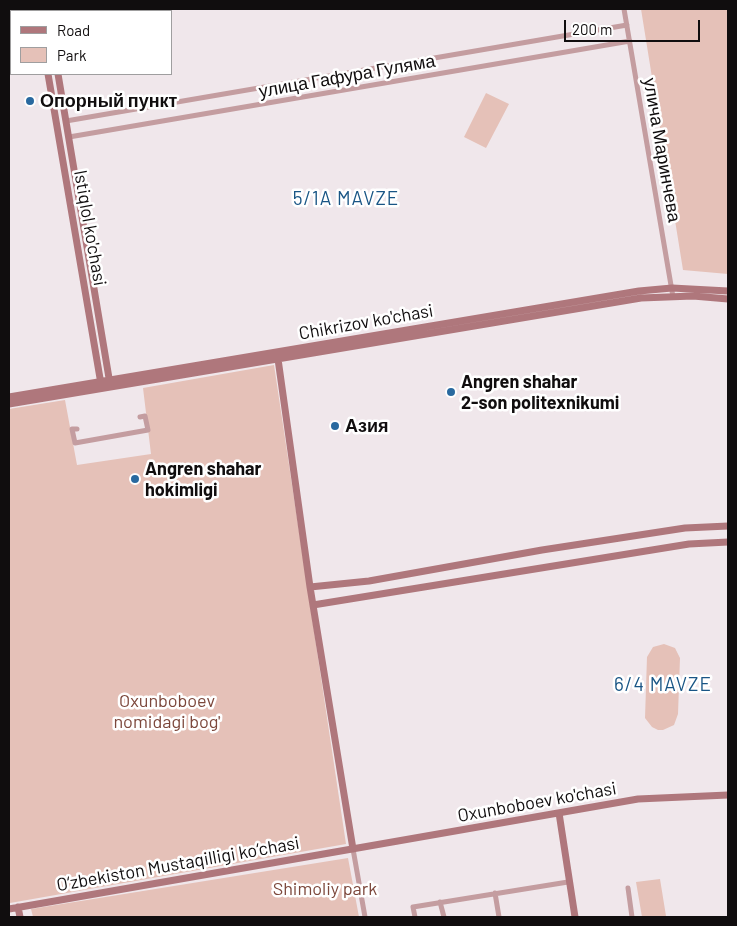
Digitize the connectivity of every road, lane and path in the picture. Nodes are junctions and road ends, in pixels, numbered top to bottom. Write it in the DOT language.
graph roads {
  1 [pos="624,9"];
  2 [pos="627,25"];
  3 [pos="630,41"];
  4 [pos="48,75"];
  5 [pos="58,75"];
  6 [pos="61,94"];
  7 [pos="52,95"];
  8 [pos="66,121"];
  9 [pos="69,137"];
  10 [pos="672,288"];
  11 [pos="728,291"];
  12 [pos="673,296"];
  13 [pos="728,299"];
  14 [pos="278,359"];
  15 [pos="134,379"];
  16 [pos="110,383"];
  17 [pos="102,385"];
  18 [pos="9,397"];
  19 [pos="9,404"];
  20 [pos="140,417"];
  21 [pos="77,428"];
  22 [pos="728,526"];
  23 [pos="728,542"];
  24 [pos="310,587"];
  25 [pos="313,605"];
  26 [pos="728,795"];
  27 [pos="559,813"];
  28 [pos="353,849"];
  29 [pos="568,882"];
  30 [pos="628,888"];
  31 [pos="495,893"];
  32 [pos="440,902"];
  33 [pos="18,907"];
  34 [pos="9,908"];
  35 [pos="20,917"];
  36 [pos="365,917"];
  37 [pos="415,917"];
  38 [pos="444,917"];
  39 [pos="499,917"];
  40 [pos="575,917"];
  41 [pos="632,917"];
  1 -- 2 [label="street, улича Маринчева"];
  2 -- 3 [label="street, улича Маринчева"];
  2 -- 8 [label="street"];
  3 -- 9 [label="street, улица Гафура Гуляма"];
  3 -- 10 [label="street, улича Маринчева"];
  4 -- 7 [label="main road, Istiqlol ko'chasi"];
  5 -- 6 [label="main road, Istiqlol ko'chasi"];
  6 -- 7 [label="main road"];
  6 -- 8 [label="main road, Istiqlol ko'chasi"];
  7 -- 17 [label="main road, Istiqlol ko'chasi"];
  8 -- 9 [label="main road, Istiqlol ko'chasi"];
  9 -- 16 [label="main road, Istiqlol ko'chasi"];
  10 -- 11 [label="main road, Chikrizov ko'chasi"];
  10 -- 12 [label="street, улича Маринчева"];
  10 -- 15 [label="main road, Chikrizov ko'chasi"];
  12 -- 13 [label="main road, Chikrizov ko'chasi"];
  12 -- 14 [label="main road, Chikrizov ko'chasi"];
  14 -- 15 [label="main road, Chikrizov ko'chasi"];
  14 -- 24 [label="main road"];
  15 -- 16 [label="main road, Chikrizov ko'chasi"];
  16 -- 17 [label="main road, Chikrizov ko'chasi"];
  17 -- 18 [label="main road, Chikrizov ko'chasi"];
  17 -- 19 [label="main road, Chikrizov ko'chasi"];
  20 -- 21 [label="street"];
  22 -- 24 [label="main road"];
  23 -- 25 [label="main road"];
  24 -- 25 [label="main road"];
  25 -- 28 [label="main road"];
  26 -- 27 [label="main road, Oxunboboev ko'chasi"];
  27 -- 28 [label="main road, Oxunboboev ko'chasi"];
  27 -- 29 [label="main road"];
  28 -- 33 [label="main road, O‘zbekiston Mustaqilligi ko‘chasi"];
  28 -- 36 [label="street"];
  29 -- 31 [label="street"];
  29 -- 40 [label="main road"];
  30 -- 41 [label="street"];
  31 -- 32 [label="street"];
  31 -- 39 [label="street"];
  32 -- 37 [label="street"];
  32 -- 38 [label="street"];
  33 -- 34 [label="main road, O‘zbekiston Mustaqilligi ko‘chasi"];
  33 -- 35 [label="main road"];
}
